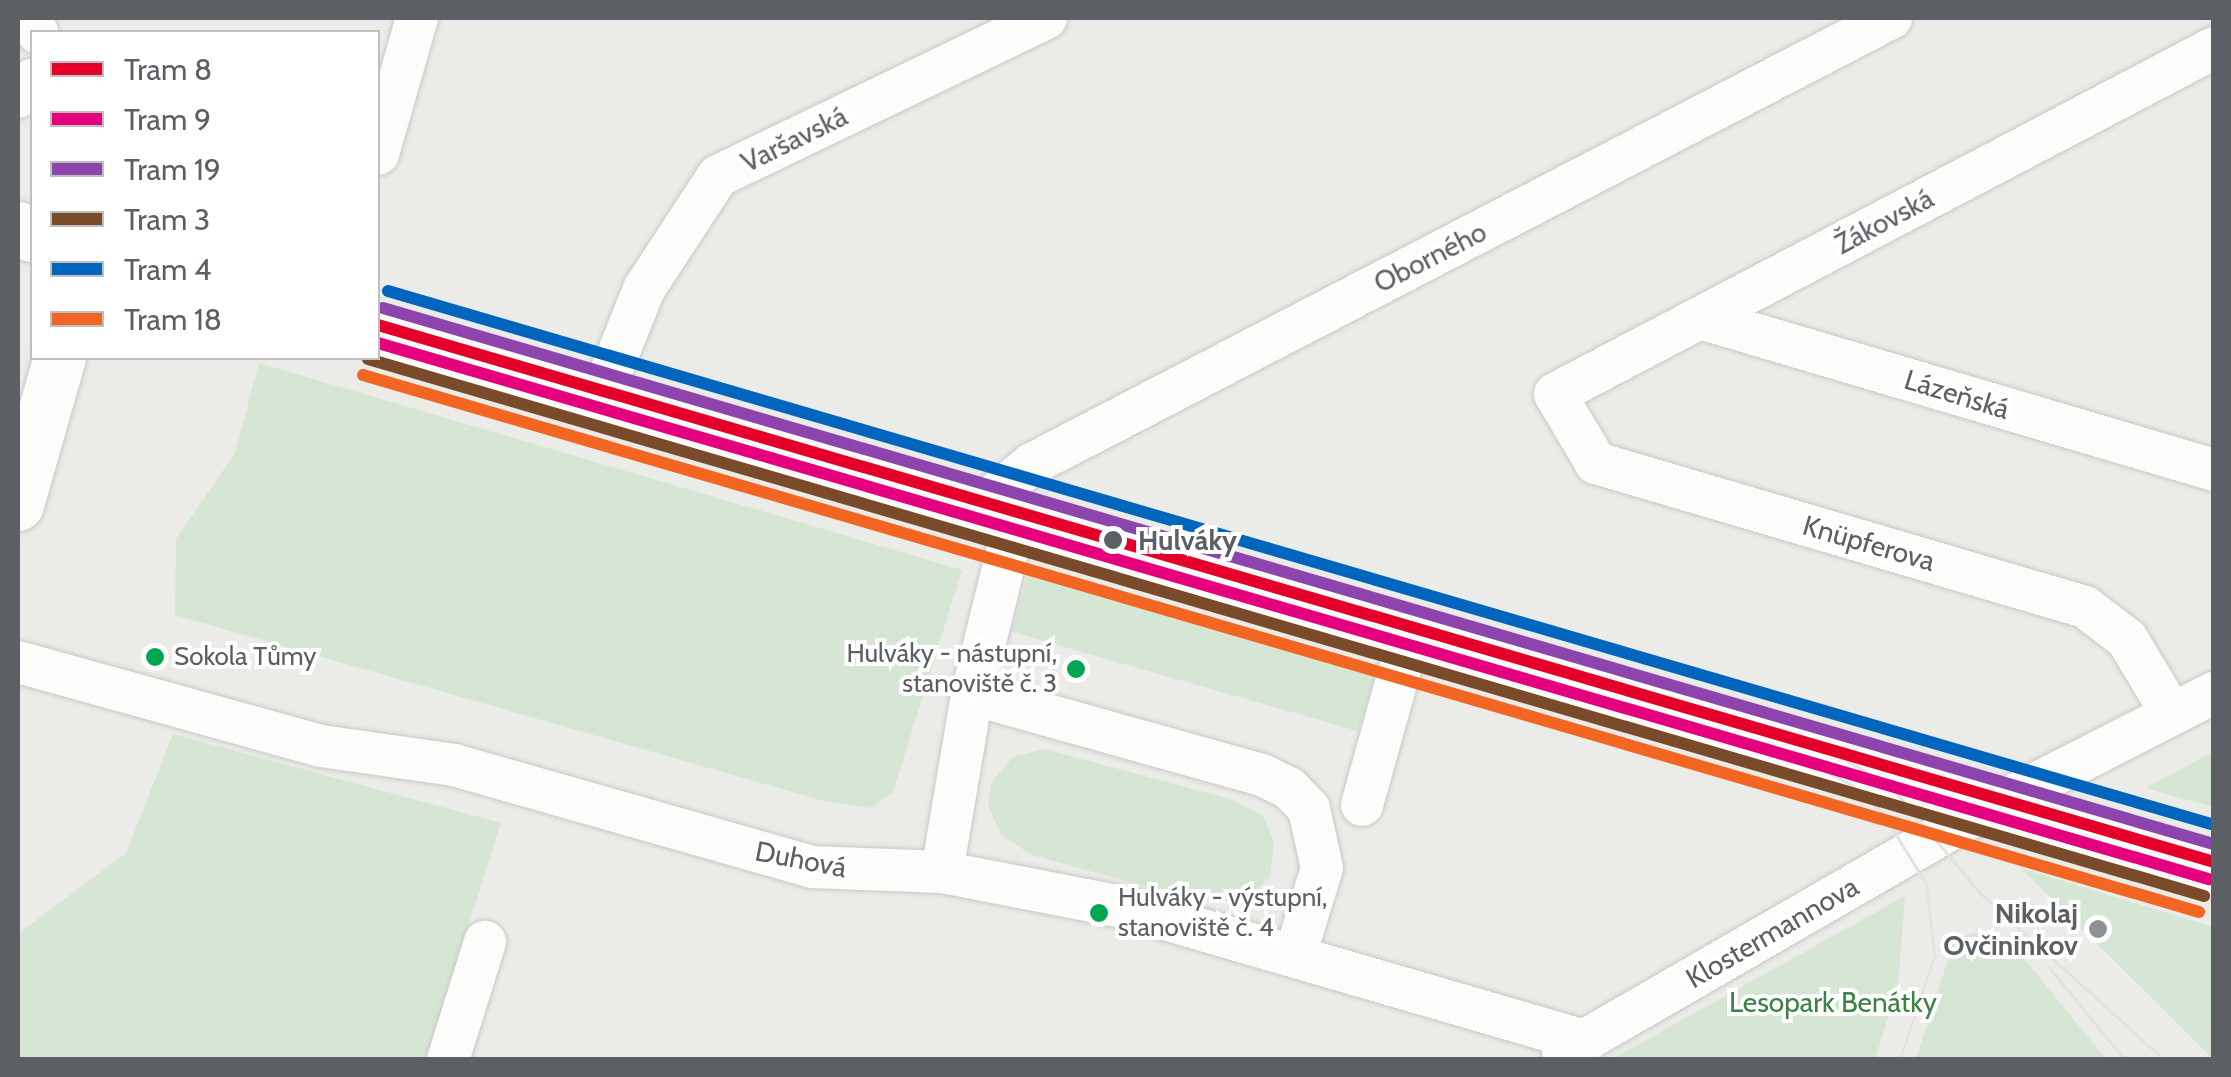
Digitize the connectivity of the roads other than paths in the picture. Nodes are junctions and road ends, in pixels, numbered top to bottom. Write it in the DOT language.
graph roads {
  1 [pos="417,18"];
  2 [pos="1890,18"];
  3 [pos="1030,21"];
  4 [pos="2214,48"];
  5 [pos="380,147"];
  6 [pos="1700,318"];
  7 [pos="380,335"];
  8 [pos="59,360"];
  9 [pos="1555,394"];
  10 [pos="600,399"];
  11 [pos="27,433"];
  12 [pos="2214,470"];
  13 [pos="18,504"];
  14 [pos="996,514"];
  15 [pos="1409,637"];
  16 [pos="18,662"];
  17 [pos="2214,692"];
  18 [pos="972,694"];
  19 [pos="2172,714"];
  20 [pos="1362,804"];
  21 [pos="1993,805"];
  22 [pos="2214,870"];
  23 [pos="942,872"];
  24 [pos="484,942"];
  25 [pos="1295,955"];
  26 [pos="1568,1050"];
  27 [pos="448,1060"];
  1 -- 5 [label="street"];
  2 -- 14 [label="street, Oborného"];
  3 -- 10 [label="street, Varšavská"];
  4 -- 6 [label="street, Žákovská"];
  6 -- 9 [label="street, Žákovská"];
  6 -- 12 [label="street, Lázeňská"];
  7 -- 10 [label="main road"];
  8 -- 11 [label="street"];
  9 -- 19 [label="street, Knüpferova"];
  10 -- 14 [label="main road"];
  11 -- 13 [label="street"];
  14 -- 15 [label="main road"];
  14 -- 18 [label="street"];
  15 -- 20 [label="street"];
  15 -- 21 [label="main road"];
  16 -- 23 [label="street, Duhová"];
  17 -- 19 [label="street, Klostermannova"];
  18 -- 23 [label="street"];
  18 -- 25 [label="street"];
  19 -- 21 [label="street, Klostermannova"];
  21 -- 22 [label="main road"];
  21 -- 26 [label="street, Klostermannova"];
  23 -- 25 [label="street, Duhová"];
  24 -- 27 [label="street"];
  25 -- 26 [label="street, Duhová"];
}
